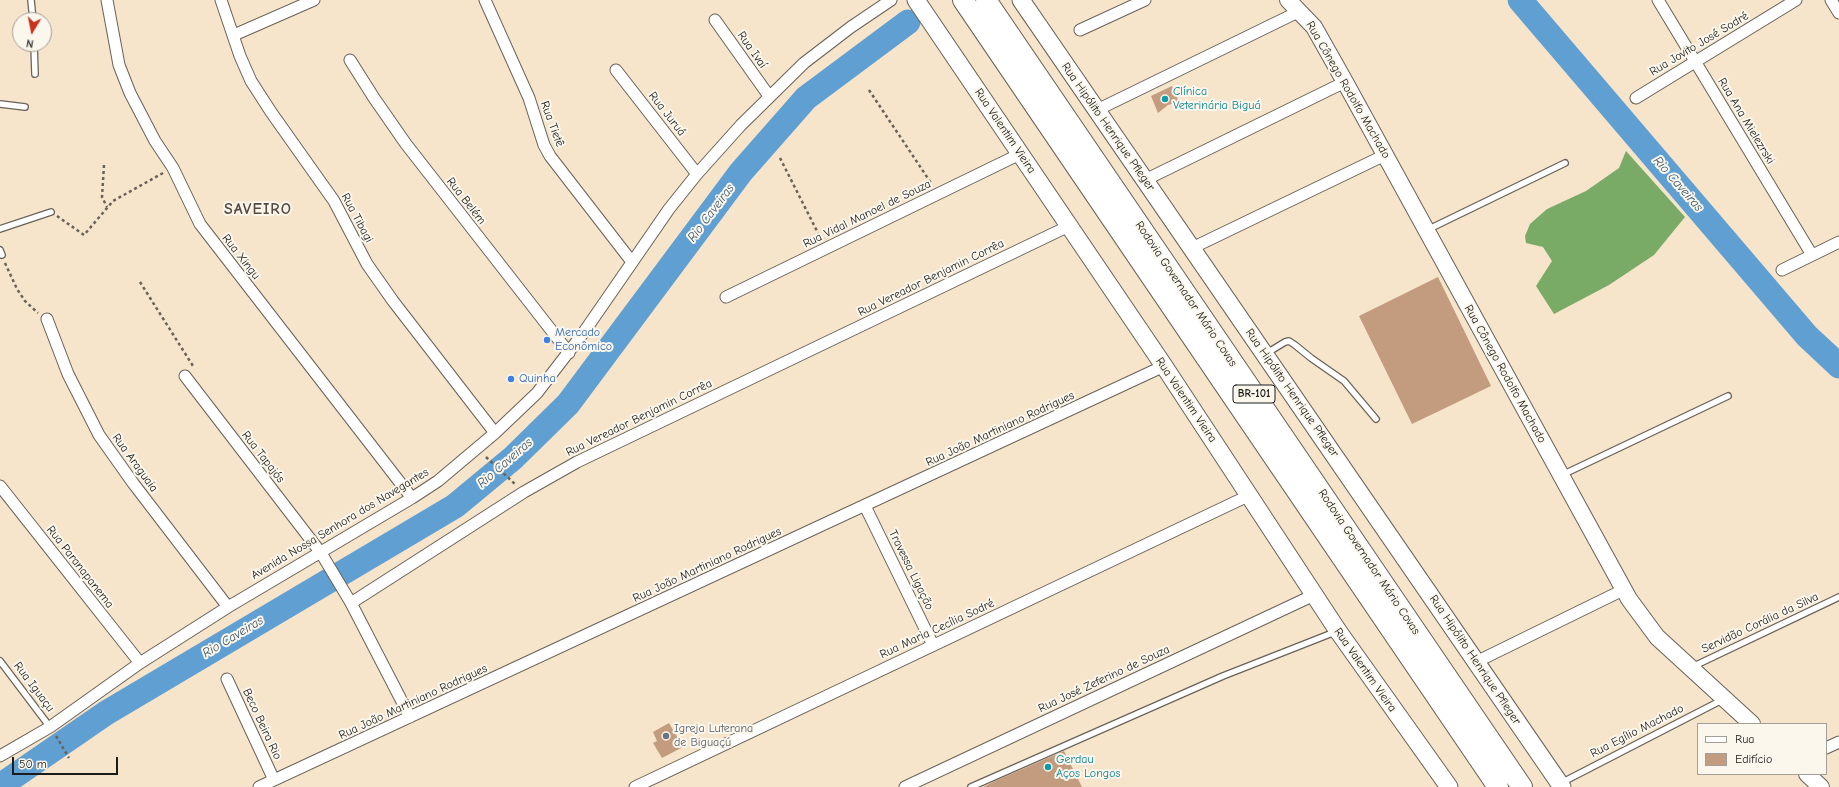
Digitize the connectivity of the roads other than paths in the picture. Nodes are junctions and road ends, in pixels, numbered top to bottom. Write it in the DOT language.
graph roads {
  1 [pos="31,0"];
  2 [pos="107,0"];
  3 [pos="221,0"];
  4 [pos="314,0"];
  5 [pos="485,0"];
  6 [pos="891,0"];
  7 [pos="963,0"];
  8 [pos="986,0"];
  9 [pos="1021,0"];
  10 [pos="1145,0"];
  11 [pos="1288,0"];
  12 [pos="1658,0"];
  13 [pos="1796,0"];
  14 [pos="1831,0"];
  15 [pos="920,6"];
  16 [pos="1300,11"];
  17 [pos="32,12"];
  18 [pos="1839,13"];
  19 [pos="715,20"];
  20 [pos="1080,30"];
  21 [pos="234,35"];
  22 [pos="35,52"];
  23 [pos="350,60"];
  24 [pos="1695,62"];
  25 [pos="616,70"];
  26 [pos="36,74"];
  27 [pos="1346,82"];
  28 [pos="769,96"];
  29 [pos="1636,98"];
  30 [pos="0,104"];
  31 [pos="25,107"];
  32 [pos="1097,110"];
  33 [pos="1020,154"];
  34 [pos="1385,155"];
  35 [pos="1564,164"];
  36 [pos="697,174"];
  37 [pos="1145,180"];
  38 [pos="51,212"];
  39 [pos="1069,226"];
  40 [pos="0,228"];
  41 [pos="1426,230"];
  42 [pos="1839,242"];
  43 [pos="1192,248"];
  44 [pos="1812,255"];
  45 [pos="632,262"];
  46 [pos="1782,270"];
  47 [pos="726,297"];
  48 [pos="47,319"];
  49 [pos="569,353"];
  50 [pos="1265,354"];
  51 [pos="1164,366"];
  52 [pos="185,376"];
  53 [pos="1728,396"];
  54 [pos="1376,419"];
  55 [pos="495,433"];
  56 [pos="1561,476"];
  57 [pos="0,486"];
  58 [pos="1250,495"];
  59 [pos="412,498"];
  60 [pos="865,506"];
  61 [pos="320,553"];
  62 [pos="1623,590"];
  63 [pos="1314,595"];
  64 [pos="1839,597"];
  65 [pos="349,600"];
  66 [pos="228,607"];
  67 [pos="1338,631"];
  68 [pos="933,645"];
  69 [pos="0,661"];
  70 [pos="1476,662"];
  71 [pos="140,663"];
  72 [pos="1690,668"];
  73 [pos="227,679"];
  74 [pos="1458,692"];
  75 [pos="1724,699"];
  76 [pos="410,717"];
  77 [pos="1751,723"];
  78 [pos="52,730"];
  79 [pos="1839,742"];
  80 [pos="1827,748"];
  81 [pos="0,756"];
  82 [pos="1808,775"];
  83 [pos="274,780"];
  84 [pos="1497,785"];
  85 [pos="1561,785"];
  86 [pos="259,787"];
  87 [pos="635,787"];
  88 [pos="905,787"];
  89 [pos="971,787"];
  90 [pos="1449,787"];
  91 [pos="1522,787"];
  92 [pos="1536,787"];
  93 [pos="1821,787"];
  1 -- 17 [label="lane"];
  2 -- 59 [label="street, Rua Xingu"];
  3 -- 21 [label="street, Rua Tibagi"];
  4 -- 21 [label="street"];
  5 -- 45 [label="street, Rua Tietê"];
  6 -- 28 [label="street, Avenida Nossa Senhora dos Navegantes"];
  7 -- 84 [label="highway, Rodovia Governador Mário Covas / BR-101"];
  8 -- 74 [label="highway, Rodovia Governador Mário Covas / BR-101"];
  9 -- 32 [label="main road, Rua Hipólito Henrique Pfleger"];
  10 -- 20 [label="street"];
  11 -- 16 [label="main road, Rua Cônego Rodolfo Machado"];
  12 -- 24 [label="street, Rua Ana Mielezrski"];
  13 -- 24 [label="street, Rua Jovito José Sodré"];
  14 -- 18 [label="street"];
  15 -- 33 [label="main road, Rua Valentim Vieira"];
  16 -- 27 [label="main road, Rua Cônego Rodolfo Machado"];
  16 -- 32 [label="street"];
  19 -- 28 [label="street, Rua Ivaí"];
  21 -- 55 [label="street, Rua Tibagi"];
  22 -- 26 [label="lane"];
  23 -- 49 [label="street, Rua Belém"];
  24 -- 29 [label="street, Rua Jovito José Sodré"];
  24 -- 44 [label="street, Rua Ana Mielezrski"];
  25 -- 36 [label="street, Rua Juruá"];
  27 -- 34 [label="main road, Rua Cônego Rodolfo Machado"];
  27 -- 37 [label="street"];
  28 -- 36 [label="street, Avenida Nossa Senhora dos Navegantes"];
  30 -- 31 [label="lane"];
  32 -- 37 [label="main road, Rua Hipólito Henrique Pfleger"];
  33 -- 39 [label="main road, Rua Valentim Vieira"];
  33 -- 47 [label="street, Rua Vidal Manoel de Souza"];
  34 -- 41 [label="main road, Rua Cônego Rodolfo Machado"];
  34 -- 43 [label="street"];
  35 -- 41 [label="lane"];
  36 -- 45 [label="street, Avenida Nossa Senhora dos Navegantes"];
  37 -- 43 [label="main road, Rua Hipólito Henrique Pfleger"];
  38 -- 40 [label="lane"];
  39 -- 51 [label="main road, Rua Valentim Vieira"];
  39 -- 65 [label="street, Rua Vereador Benjamin Corrêa"];
  41 -- 56 [label="main road, Rua Cônego Rodolfo Machado"];
  42 -- 44 [label="street"];
  43 -- 50 [label="main road, Rua Hipólito Henrique Pfleger"];
  44 -- 46 [label="street"];
  45 -- 49 [label="street, Avenida Nossa Senhora dos Navegantes"];
  48 -- 66 [label="street, Rua Araguaia"];
  49 -- 55 [label="street, Avenida Nossa Senhora dos Navegantes"];
  50 -- 54 [label="lane"];
  50 -- 70 [label="main road, Rua Hipólito Henrique Pfleger"];
  51 -- 58 [label="main road, Rua Valentim Vieira"];
  51 -- 60 [label="street, Rua João Martiniano Rodrigues"];
  52 -- 61 [label="street, Rua Tapajós"];
  53 -- 56 [label="lane"];
  55 -- 59 [label="street, Avenida Nossa Senhora dos Navegantes"];
  56 -- 62 [label="main road, Rua Cônego Rodolfo Machado"];
  57 -- 71 [label="street, Rua Paranapanema"];
  58 -- 63 [label="main road, Rua Valentim Vieira"];
  58 -- 68 [label="street, Rua Maria Cecília Sodré"];
  59 -- 61 [label="street, Avenida Nossa Senhora dos Navegantes"];
  60 -- 68 [label="street, Travessa Ligação"];
  60 -- 76 [label="street, Rua João Martiniano Rodrigues"];
  61 -- 65 [label="street, Rua Tapajós"];
  61 -- 66 [label="street, Avenida Nossa Senhora dos Navegantes"];
  62 -- 70 [label="street"];
  62 -- 72 [label="main road, Rua Cônego Rodolfo Machado"];
  63 -- 67 [label="main road, Rua Valentim Vieira"];
  63 -- 88 [label="street, Rua José Zeferino de Souza"];
  64 -- 72 [label="lane, Servidão Corália da Silva"];
  65 -- 76 [label="street"];
  66 -- 71 [label="street, Avenida Nossa Senhora dos Navegantes"];
  67 -- 89 [label="lane"];
  67 -- 90 [label="main road, Rua Valentim Vieira"];
  68 -- 87 [label="street, Rua Maria Cecília Sodré"];
  69 -- 78 [label="lane, Rua Iguaçu"];
  70 -- 85 [label="main road, Rua Hipólito Henrique Pfleger"];
  71 -- 78 [label="street, Avenida Nossa Senhora dos Navegantes"];
  72 -- 75 [label="main road, Rua Cônego Rodolfo Machado"];
  73 -- 83 [label="street, Beco Beira Rio"];
  74 -- 91 [label="highway, Rodovia Governador Mário Covas / BR-101"];
  74 -- 92 [label="highway"];
  75 -- 77 [label="main road, Rua Cônego Rodolfo Machado"];
  75 -- 85 [label="lane, Rua Egílio Machado"];
  76 -- 83 [label="street, Rua João Martiniano Rodrigues"];
  78 -- 81 [label="street, Avenida Nossa Senhora dos Navegantes"];
  79 -- 80 [label="street"];
  82 -- 93 [label="main road"];
  83 -- 86 [label="street, Rua João Martiniano Rodrigues"];
}
